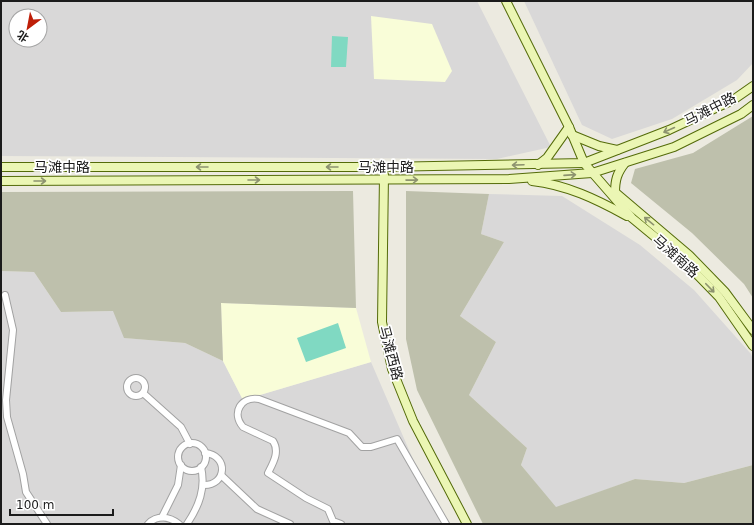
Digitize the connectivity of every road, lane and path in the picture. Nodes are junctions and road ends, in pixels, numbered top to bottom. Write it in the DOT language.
graph roads {
  1 [pos="506,1"];
  2 [pos="753,86"];
  3 [pos="753,105"];
  4 [pos="571,131"];
  5 [pos="617,150"];
  6 [pos="584,163"];
  7 [pos="625,163"];
  8 [pos="538,165"];
  9 [pos="1,167"];
  10 [pos="383,167"];
  11 [pos="592,173"];
  12 [pos="509,179"];
  13 [pos="384,180"];
  14 [pos="1,181"];
  15 [pos="615,193"];
  16 [pos="632,218"];
  17 [pos="5,295"];
  18 [pos="753,330"];
  19 [pos="753,346"];
  20 [pos="143,393"];
  21 [pos="190,444"];
  22 [pos="205,453"];
  23 [pos="181,465"];
  24 [pos="201,467"];
  25 [pos="222,476"];
  26 [pos="203,486"];
  27 [pos="162,517"];
  28 [pos="47,524"];
  29 [pos="148,524"];
  30 [pos="179,524"];
  31 [pos="187,524"];
  32 [pos="290,524"];
  33 [pos="341,524"];
  34 [pos="446,524"];
  35 [pos="467,524"];
  1 -- 4 [label="main road, 马滩南路"];
  2 -- 5 [label="main road, 马滩中路, one-way"];
  3 -- 7 [label="main road, 马滩中路"];
  4 -- 5 [label="main road"];
  4 -- 6 [label="main road, 马滩南路"];
  4 -- 8 [label="main road"];
  5 -- 6 [label="main road, 马滩中路"];
  6 -- 8 [label="main road, 马滩中路"];
  6 -- 11 [label="main road, 马滩南路"];
  7 -- 11 [label="main road, 马滩中路"];
  7 -- 15 [label="main road"];
  8 -- 10 [label="main road, 马滩中路, one-way"];
  10 -- 9 [label="main road, 马滩中路, one-way"];
  10 -- 13 [label="main road, 马滩西路"];
  12 -- 11 [label="main road, 马滩中路, one-way"];
  11 -- 15 [label="main road, 马滩南路"];
  11 -- 16 [label="main road, 马滩南路"];
  13 -- 12 [label="main road, 马滩中路, one-way"];
  12 -- 16 [label="main road"];
  14 -- 13 [label="main road, 马滩中路, one-way"];
  13 -- 35 [label="main road, 马滩西路"];
  18 -- 15 [label="main road, 马滩南路, one-way"];
  16 -- 19 [label="main road, 马滩南路, one-way"];
  17 -- 28 [label="street"];
  20 -- 21 [label="street"];
  21 -- 22 [label="street"];
  21 -- 23 [label="street"];
  22 -- 24 [label="street"];
  22 -- 25 [label="street"];
  23 -- 24 [label="street"];
  23 -- 27 [label="street"];
  24 -- 26 [label="street"];
  25 -- 26 [label="street"];
  25 -- 32 [label="street"];
  26 -- 31 [label="street"];
  27 -- 29 [label="street"];
  27 -- 30 [label="street"];
  33 -- 34 [label="street"];
}
